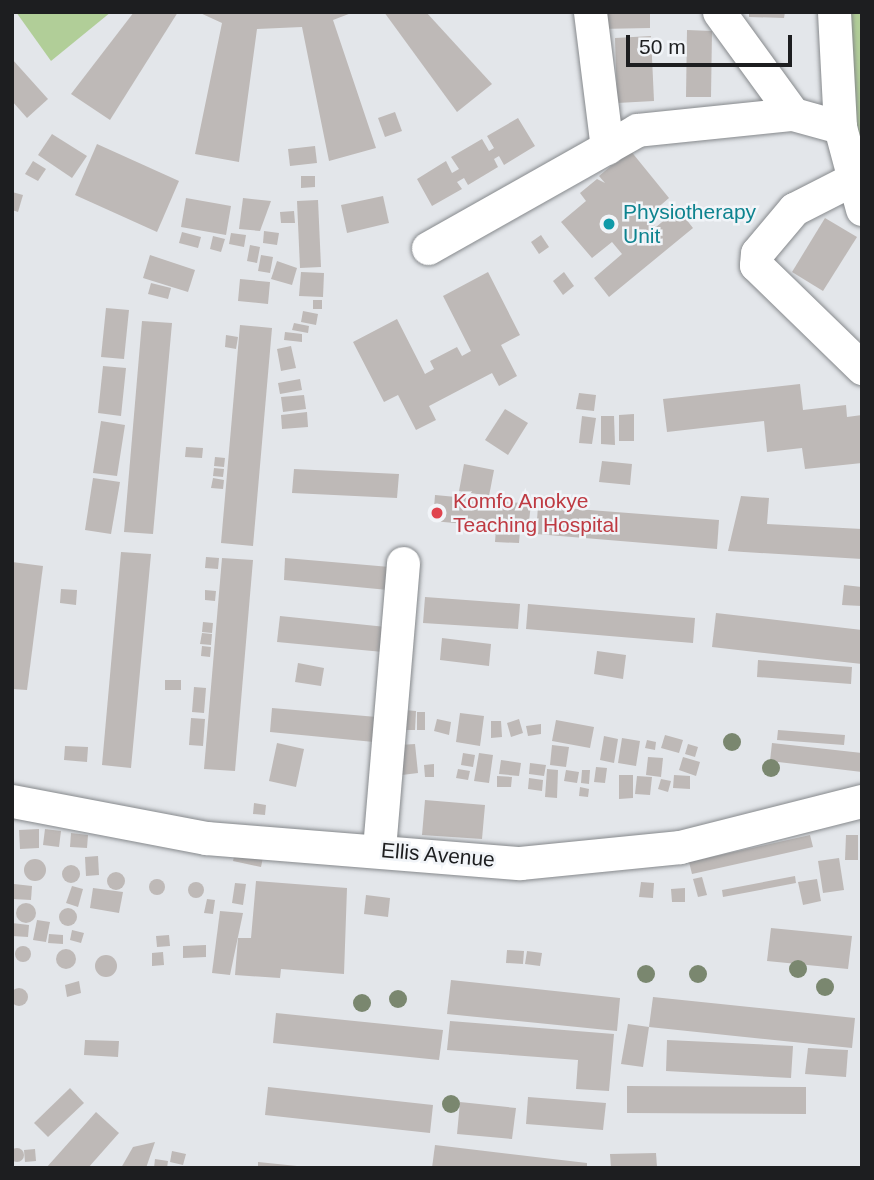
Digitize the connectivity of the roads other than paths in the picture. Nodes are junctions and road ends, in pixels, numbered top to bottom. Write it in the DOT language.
graph roads {
  1 [pos="590,12"];
  2 [pos="719,12"];
  3 [pos="834,12"];
  4 [pos="793,114"];
  5 [pos="840,127"];
  6 [pos="607,148"];
  7 [pos="858,194"];
  8 [pos="428,248"];
  9 [pos="862,368"];
  10 [pos="403,563"];
  11 [pos="12,802"];
  12 [pos="862,802"];
  13 [pos="379,849"];
  1 -- 6 [label="street"];
  2 -- 4 [label="street"];
  3 -- 5 [label="street"];
  4 -- 5 [label="street"];
  4 -- 6 [label="street"];
  5 -- 7 [label="street"];
  6 -- 8 [label="street"];
  7 -- 9 [label="street"];
  10 -- 13 [label="street"];
  11 -- 13 [label="street, Ellis Avenue"];
  12 -- 13 [label="street, Ellis Avenue"];
}
